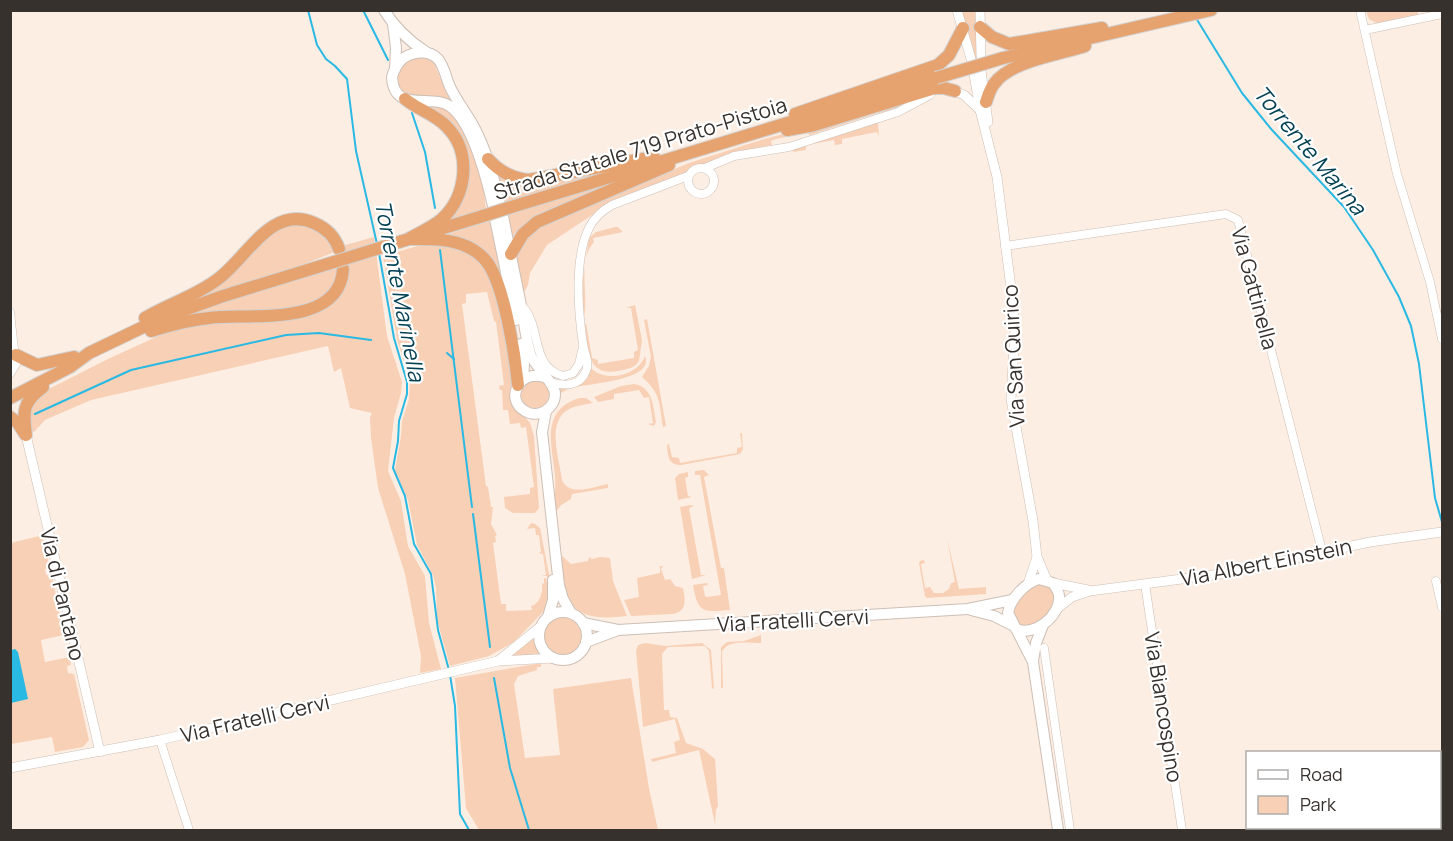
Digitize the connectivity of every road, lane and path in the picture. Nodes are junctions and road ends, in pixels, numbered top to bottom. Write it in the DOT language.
graph roads {
  1 [pos="384,10"];
  2 [pos="957,10"];
  3 [pos="980,10"];
  4 [pos="1211,10"];
  5 [pos="1360,10"];
  6 [pos="1443,14"];
  7 [pos="1156,22"];
  8 [pos="393,24"];
  9 [pos="980,27"];
  10 [pos="963,28"];
  11 [pos="1365,30"];
  12 [pos="426,52"];
  13 [pos="395,69"];
  14 [pos="977,72"];
  15 [pos="955,91"];
  16 [pos="405,99"];
  17 [pos="983,106"];
  18 [pos="744,136"];
  19 [pos="705,148"];
  20 [pos="488,159"];
  21 [pos="725,161"];
  22 [pos="705,168"];
  23 [pos="688,177"];
  24 [pos="714,181"];
  25 [pos="666,186"];
  26 [pos="691,190"];
  27 [pos="497,211"];
  28 [pos="409,239"];
  29 [pos="1005,246"];
  30 [pos="339,249"];
  31 [pos="511,254"];
  32 [pos="338,266"];
  33 [pos="520,304"];
  34 [pos="10,312"];
  35 [pos="1443,339"];
  36 [pos="106,344"];
  37 [pos="583,346"];
  38 [pos="13,351"];
  39 [pos="72,362"];
  40 [pos="10,374"];
  41 [pos="547,379"];
  42 [pos="521,382"];
  43 [pos="10,389"];
  44 [pos="10,398"];
  45 [pos="546,411"];
  46 [pos="530,413"];
  47 [pos="10,417"];
  48 [pos="26,435"];
  49 [pos="1443,532"];
  50 [pos="1322,551"];
  51 [pos="1037,556"];
  52 [pos="1050,581"];
  53 [pos="1436,581"];
  54 [pos="1028,584"];
  55 [pos="1145,584"];
  56 [pos="1090,591"];
  57 [pos="1012,600"];
  58 [pos="1443,607"];
  59 [pos="1058,608"];
  60 [pos="968,609"];
  61 [pos="571,613"];
  62 [pos="548,617"];
  63 [pos="584,623"];
  64 [pos="1043,624"];
  65 [pos="540,627"];
  66 [pos="1014,627"];
  67 [pos="618,630"];
  68 [pos="586,642"];
  69 [pos="1044,648"];
  70 [pos="554,658"];
  71 [pos="498,661"];
  72 [pos="1033,662"];
  73 [pos="160,740"];
  74 [pos="1053,750"];
  75 [pos="100,752"];
  76 [pos="10,768"];
  77 [pos="189,831"];
  78 [pos="1058,831"];
  79 [pos="1071,831"];
  80 [pos="1182,831"];
  1 -- 8 [label="main road"];
  2 -- 10 [label="street"];
  3 -- 9 [label="street"];
  4 -- 7 [label="highway, Strada Statale 719 Prato-Pistoia"];
  5 -- 11 [label="street"];
  6 -- 11 [label="street"];
  7 -- 9 [label="highway"];
  7 -- 17 [label="highway"];
  7 -- 18 [label="highway, Strada Statale 719 Prato-Pistoia, bridge"];
  8 -- 12 [label="main road"];
  8 -- 13 [label="main road"];
  9 -- 10 [label="street"];
  10 -- 18 [label="highway"];
  11 -- 35 [label="street"];
  12 -- 13 [label="main road"];
  12 -- 20 [label="main road"];
  13 -- 16 [label="main road"];
  14 -- 17 [label="street, Via San Quirico"];
  15 -- 17 [label="street"];
  15 -- 18 [label="highway"];
  15 -- 21 [label="street"];
  16 -- 27 [label="main road"];
  16 -- 28 [label="highway"];
  17 -- 29 [label="street, Via San Quirico"];
  18 -- 19 [label="highway, Strada Statale 719 Prato-Pistoia"];
  19 -- 20 [label="highway"];
  19 -- 27 [label="highway, Strada Statale 719 Prato-Pistoia"];
  19 -- 31 [label="highway"];
  20 -- 27 [label="main road"];
  21 -- 22 [label="street"];
  21 -- 24 [label="street"];
  22 -- 23 [label="street"];
  22 -- 24 [label="street"];
  23 -- 25 [label="street"];
  23 -- 26 [label="street"];
  24 -- 26 [label="street"];
  25 -- 26 [label="street"];
  25 -- 37 [label="street"];
  27 -- 28 [label="highway, Strada Statale 719 Prato-Pistoia"];
  27 -- 31 [label="main road"];
  27 -- 42 [label="main road"];
  28 -- 32 [label="highway, Strada Statale 719 Prato-Pistoia, bridge"];
  28 -- 42 [label="highway"];
  29 -- 50 [label="street, Via Gattinella"];
  29 -- 51 [label="street, Via San Quirico"];
  30 -- 36 [label="highway"];
  31 -- 33 [label="main road"];
  32 -- 36 [label="highway, Strada Statale 719 Prato-Pistoia"];
  32 -- 36 [label="highway"];
  33 -- 37 [label="street"];
  33 -- 41 [label="main road"];
  34 -- 38 [label="street"];
  36 -- 39 [label="highway, Strada Statale 719 Prato-Pistoia"];
  37 -- 41 [label="street"];
  38 -- 39 [label="highway"];
  38 -- 40 [label="street"];
  39 -- 43 [label="highway, Strada Statale 719 Prato-Pistoia"];
  39 -- 44 [label="highway, Strada Statale 719 Prato-Pistoia"];
  39 -- 48 [label="highway"];
  41 -- 42 [label="main road"];
  41 -- 45 [label="main road"];
  42 -- 46 [label="main road"];
  45 -- 46 [label="main road"];
  45 -- 61 [label="main road"];
  46 -- 62 [label="main road"];
  47 -- 48 [label="highway"];
  48 -- 75 [label="street, Via di Pantano"];
  49 -- 50 [label="street, Via Albert Einstein"];
  50 -- 55 [label="street, Via Albert Einstein"];
  51 -- 52 [label="street, Via San Quirico"];
  51 -- 54 [label="street, Via San Quirico"];
  52 -- 54 [label="main road"];
  52 -- 56 [label="street, Via Albert Einstein"];
  52 -- 59 [label="main road, Via San Quirico"];
  53 -- 58 [label="street"];
  54 -- 57 [label="main road, Via San Quirico"];
  55 -- 56 [label="street, Via Albert Einstein"];
  55 -- 80 [label="street, Via Biancospino"];
  56 -- 59 [label="street, Via Albert Einstein"];
  57 -- 60 [label="main road, Via Fratelli Cervi"];
  57 -- 66 [label="main road"];
  59 -- 64 [label="main road"];
  60 -- 66 [label="main road, Via Fratelli Cervi"];
  60 -- 67 [label="main road, Via Fratelli Cervi"];
  61 -- 62 [label="main road"];
  61 -- 63 [label="main road, Via Fratelli Cervi"];
  62 -- 65 [label="main road, Via Fratelli Cervi"];
  63 -- 67 [label="main road, Via Fratelli Cervi"];
  63 -- 68 [label="main road"];
  64 -- 66 [label="main road"];
  64 -- 72 [label="main road"];
  65 -- 70 [label="main road"];
  65 -- 71 [label="street, Via Fratelli Cervi"];
  66 -- 72 [label="main road"];
  67 -- 68 [label="main road, Via Fratelli Cervi"];
  68 -- 70 [label="main road, Via Fratelli Cervi"];
  69 -- 74 [label="street"];
  70 -- 71 [label="street, Via Fratelli Cervi"];
  71 -- 73 [label="street, Via Fratelli Cervi"];
  72 -- 74 [label="main road"];
  73 -- 75 [label="street, Via Fratelli Cervi"];
  73 -- 77 [label="street"];
  74 -- 78 [label="main road"];
  74 -- 79 [label="street"];
  75 -- 76 [label="street, Via Fratelli Cervi"];
}
